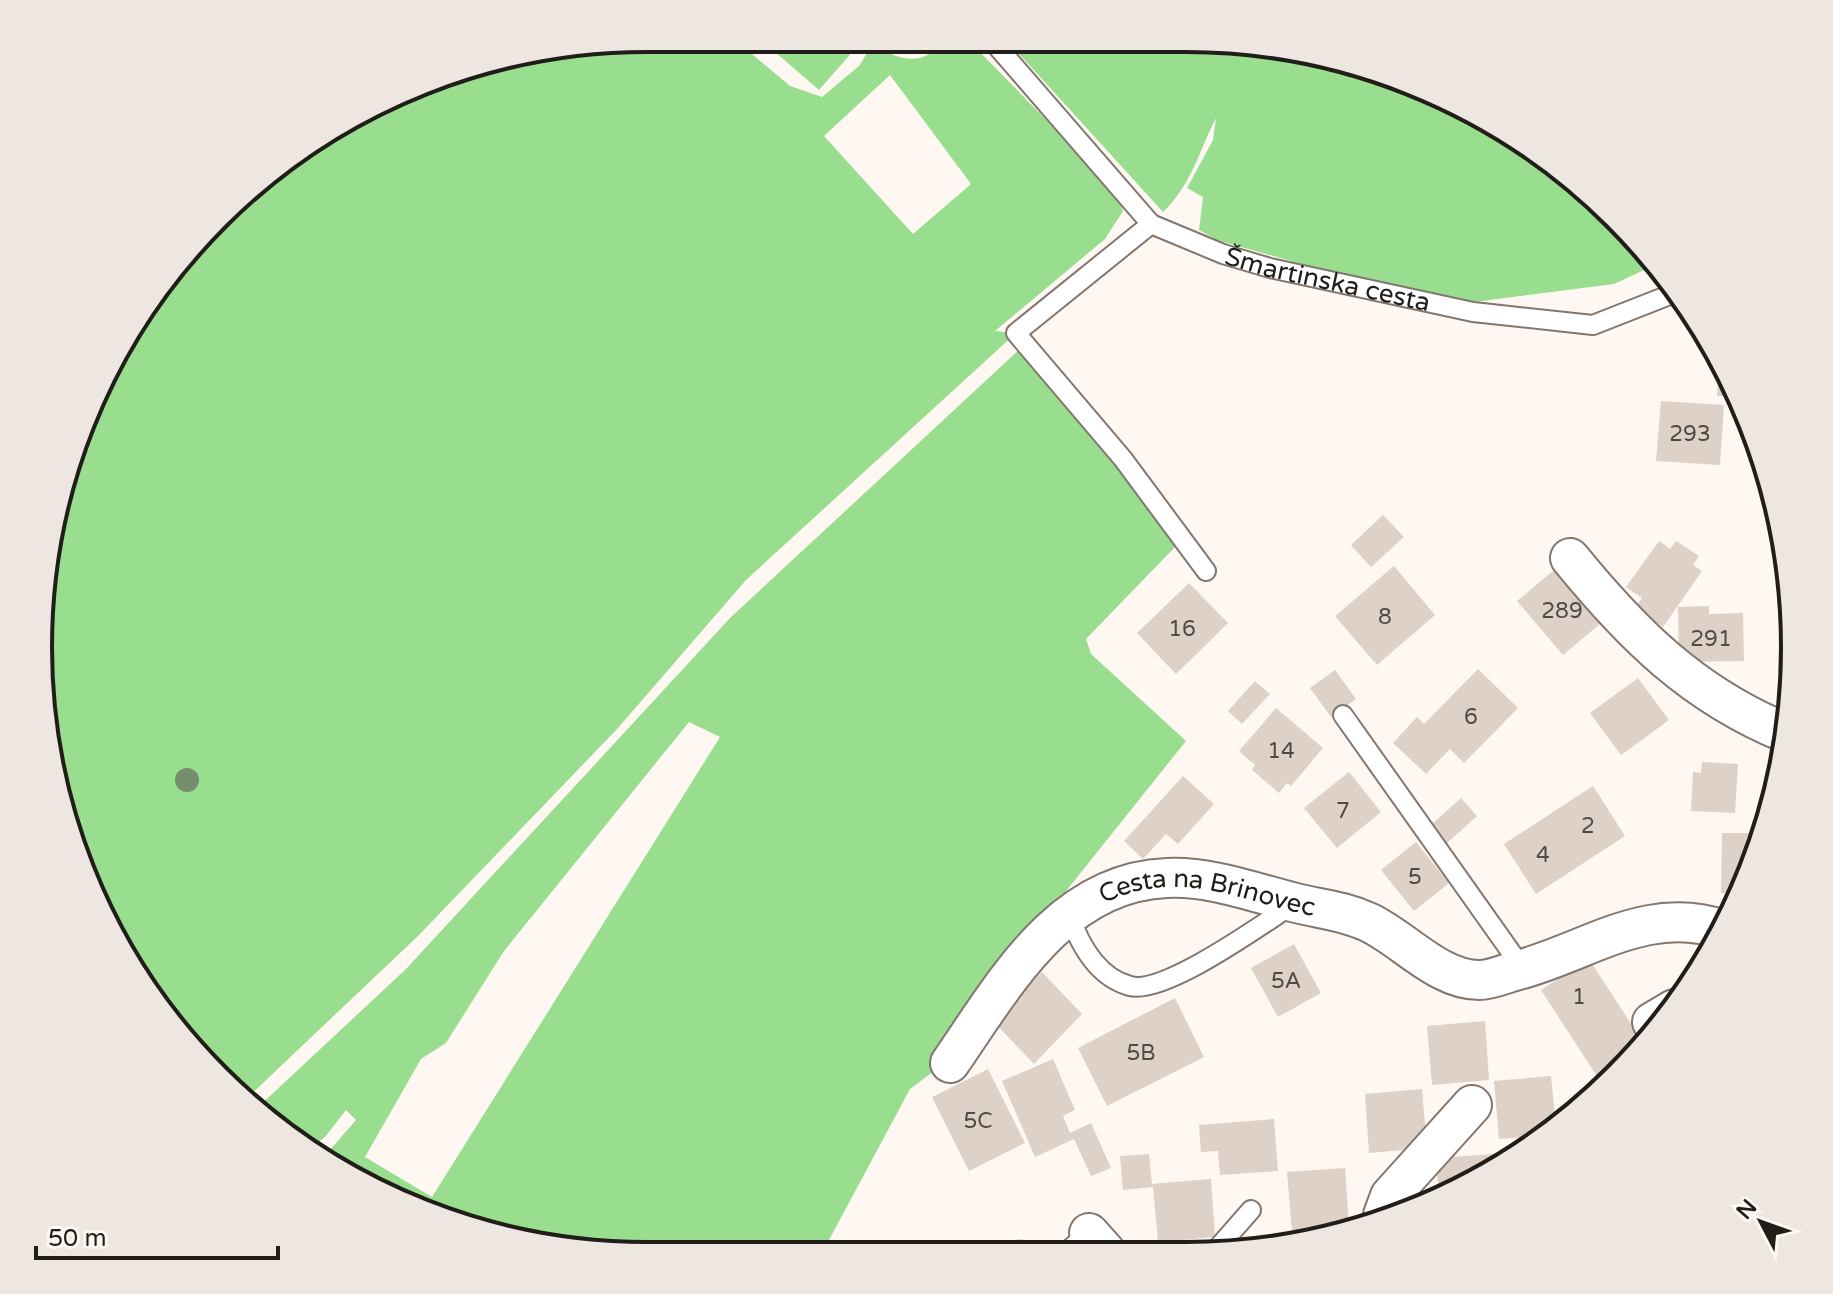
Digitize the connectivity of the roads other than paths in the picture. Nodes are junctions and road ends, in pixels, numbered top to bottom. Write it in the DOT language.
graph roads {
  1 [pos="1002,52"];
  2 [pos="1151,224"];
  3 [pos="1666,296"];
  4 [pos="1570,558"];
  5 [pos="1206,571"];
  6 [pos="1343,715"];
  7 [pos="1775,728"];
  8 [pos="1294,903"];
  9 [pos="1069,914"];
  10 [pos="1710,927"];
  11 [pos="1523,969"];
  12 [pos="950,1063"];
  13 [pos="1472,1105"];
  14 [pos="1386,1207"];
  15 [pos="1251,1210"];
  16 [pos="1224,1241"];
  1 -- 2 [label="lane"];
  2 -- 3 [label="lane, Šmartinska cesta"];
  2 -- 5 [label="lane"];
  4 -- 7 [label="street"];
  6 -- 11 [label="lane"];
  8 -- 9 [label="street, Cesta na Brinovec"];
  8 -- 9 [label="lane"];
  8 -- 11 [label="street, Cesta na Brinovec"];
  9 -- 12 [label="street, Cesta na Brinovec"];
  10 -- 11 [label="street, Cesta na Brinovec"];
  13 -- 14 [label="street"];
  15 -- 16 [label="lane"];
}
